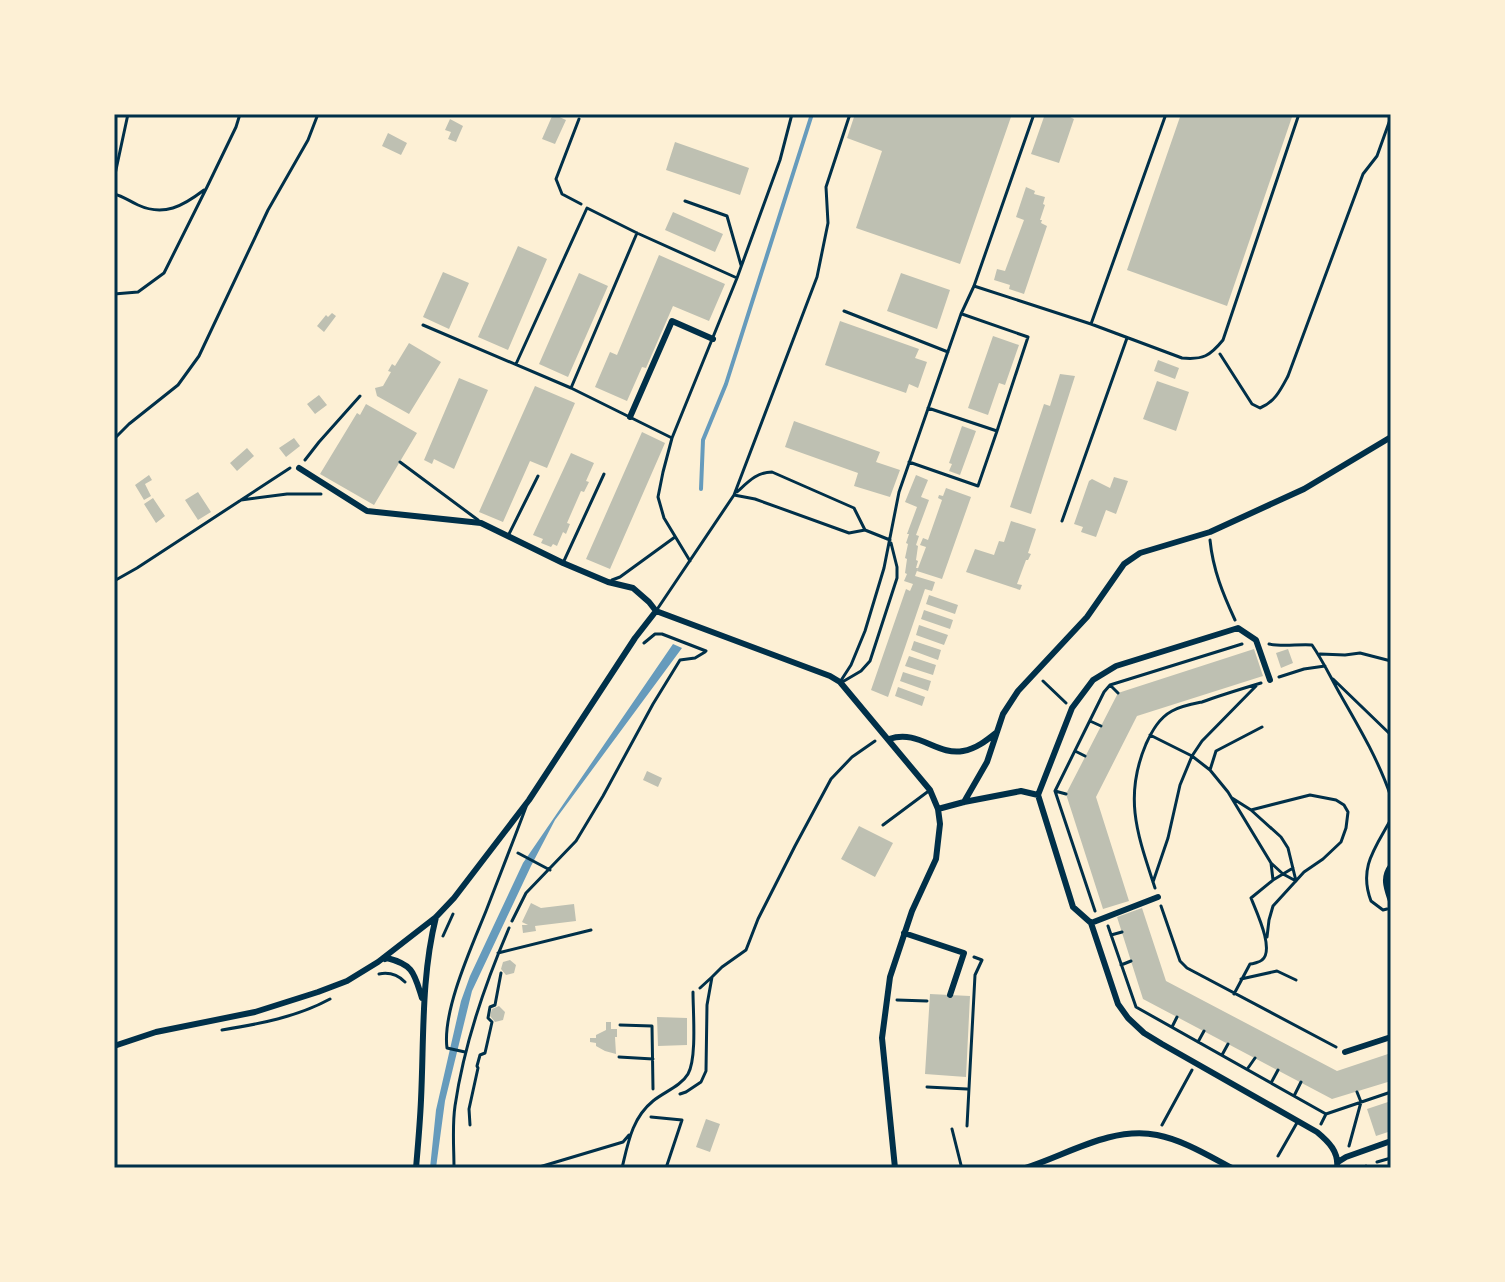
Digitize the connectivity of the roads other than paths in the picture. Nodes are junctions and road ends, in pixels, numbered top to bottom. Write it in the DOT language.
graph roads {
  1 [pos="792,114"];
  2 [pos="850,114"];
  3 [pos="1034,114"];
  4 [pos="1166,114"];
  5 [pos="1299,114"];
  6 [pos="685,201"];
  7 [pos="637,233"];
  8 [pos="741,265"];
  9 [pos="737,278"];
  10 [pos="974,286"];
  11 [pos="844,311"];
  12 [pos="961,314"];
  13 [pos="1091,324"];
  14 [pos="423,325"];
  15 [pos="1127,338"];
  16 [pos="713,339"];
  17 [pos="948,352"];
  18 [pos="516,364"];
  19 [pos="571,388"];
  20 [pos="928,408"];
  21 [pos="630,417"];
  22 [pos="997,431"];
  23 [pos="1391,437"];
  24 [pos="672,438"];
  25 [pos="400,462"];
  26 [pos="909,462"];
  27 [pos="299,468"];
  28 [pos="604,474"];
  29 [pos="538,476"];
  30 [pos="734,495"];
  31 [pos="1062,521"];
  32 [pos="481,523"];
  33 [pos="865,530"];
  34 [pos="508,536"];
  35 [pos="675,537"];
  36 [pos="890,540"];
  37 [pos="690,561"];
  38 [pos="563,563"];
  39 [pos="608,582"];
  40 [pos="656,611"];
  41 [pos="1270,680"];
  42 [pos="840,682"];
  43 [pos="997,732"];
  44 [pos="889,739"];
  45 [pos="930,790"];
  46 [pos="1038,795"];
  47 [pos="529,800"];
  48 [pos="964,802"];
  49 [pos="938,809"];
  50 [pos="883,825"];
  51 [pos="1391,866"];
  52 [pos="1158,897"];
  53 [pos="1391,901"];
  54 [pos="436,917"];
  55 [pos="1091,923"];
  56 [pos="509,928"];
  57 [pos="591,930"];
  58 [pos="904,933"];
  59 [pos="498,953"];
  60 [pos="378,962"];
  61 [pos="693,992"];
  62 [pos="950,995"];
  63 [pos="423,1001"];
  64 [pos="1391,1037"];
  65 [pos="114,1046"];
  66 [pos="464,1052"];
  67 [pos="1345,1052"];
  68 [pos="1298,1121"];
  69 [pos="631,1133"];
  70 [pos="1391,1141"];
  71 [pos="1278,1156"];
  72 [pos="1338,1165"];
  73 [pos="1040,1166"];
  74 [pos="416,1168"];
  75 [pos="454,1168"];
  76 [pos="536,1168"];
  77 [pos="622,1168"];
  78 [pos="895,1168"];
  79 [pos="1025,1168"];
  80 [pos="1232,1168"];
  1 -- 8 [label="lane"];
  2 -- 30 [label="lane"];
  3 -- 10 [label="lane"];
  4 -- 13 [label="lane"];
  5 -- 15 [label="lane"];
  6 -- 8 [label="lane"];
  7 -- 9 [label="lane"];
  7 -- 18 [label="lane"];
  7 -- 19 [label="lane"];
  8 -- 9 [label="lane"];
  9 -- 16 [label="lane"];
  10 -- 12 [label="lane"];
  10 -- 13 [label="lane"];
  11 -- 17 [label="lane"];
  12 -- 17 [label="lane"];
  12 -- 22 [label="lane"];
  13 -- 15 [label="lane"];
  14 -- 18 [label="lane"];
  15 -- 31 [label="lane"];
  16 -- 21 [label="street"];
  16 -- 24 [label="lane"];
  17 -- 20 [label="lane"];
  18 -- 19 [label="lane"];
  19 -- 21 [label="lane"];
  20 -- 22 [label="lane"];
  20 -- 26 [label="lane"];
  21 -- 24 [label="lane"];
  22 -- 26 [label="lane"];
  23 -- 43 [label="street"];
  24 -- 35 [label="lane"];
  25 -- 32 [label="lane"];
  26 -- 36 [label="lane"];
  27 -- 32 [label="street"];
  28 -- 38 [label="lane"];
  29 -- 34 [label="lane"];
  30 -- 33 [label="lane"];
  30 -- 33 [label="lane"];
  30 -- 37 [label="lane"];
  32 -- 34 [label="street"];
  33 -- 36 [label="lane"];
  34 -- 38 [label="street"];
  35 -- 37 [label="lane"];
  35 -- 39 [label="lane"];
  36 -- 42 [label="lane"];
  36 -- 42 [label="lane"];
  37 -- 40 [label="lane"];
  38 -- 39 [label="street"];
  39 -- 40 [label="street"];
  40 -- 42 [label="street"];
  40 -- 47 [label="street"];
  41 -- 46 [label="street"];
  42 -- 44 [label="street"];
  43 -- 44 [label="street"];
  43 -- 48 [label="street"];
  44 -- 45 [label="street"];
  45 -- 49 [label="street"];
  45 -- 50 [label="lane"];
  46 -- 48 [label="street"];
  46 -- 55 [label="street"];
  47 -- 54 [label="street"];
  47 -- 66 [label="lane"];
  48 -- 49 [label="street"];
  49 -- 58 [label="street"];
  51 -- 53 [label="street"];
  52 -- 55 [label="street"];
  54 -- 60 [label="street"];
  54 -- 63 [label="street"];
  55 -- 68 [label="street"];
  56 -- 59 [label="lane"];
  57 -- 59 [label="lane"];
  58 -- 62 [label="street"];
  58 -- 78 [label="street"];
  59 -- 66 [label="lane"];
  60 -- 63 [label="street"];
  60 -- 65 [label="street"];
  61 -- 69 [label="lane"];
  63 -- 74 [label="street"];
  64 -- 67 [label="street"];
  66 -- 75 [label="lane"];
  68 -- 71 [label="lane"];
  68 -- 72 [label="street"];
  69 -- 76 [label="lane"];
  69 -- 77 [label="lane"];
  70 -- 72 [label="street"];
  73 -- 79 [label="street"];
  73 -- 80 [label="street"];
}
